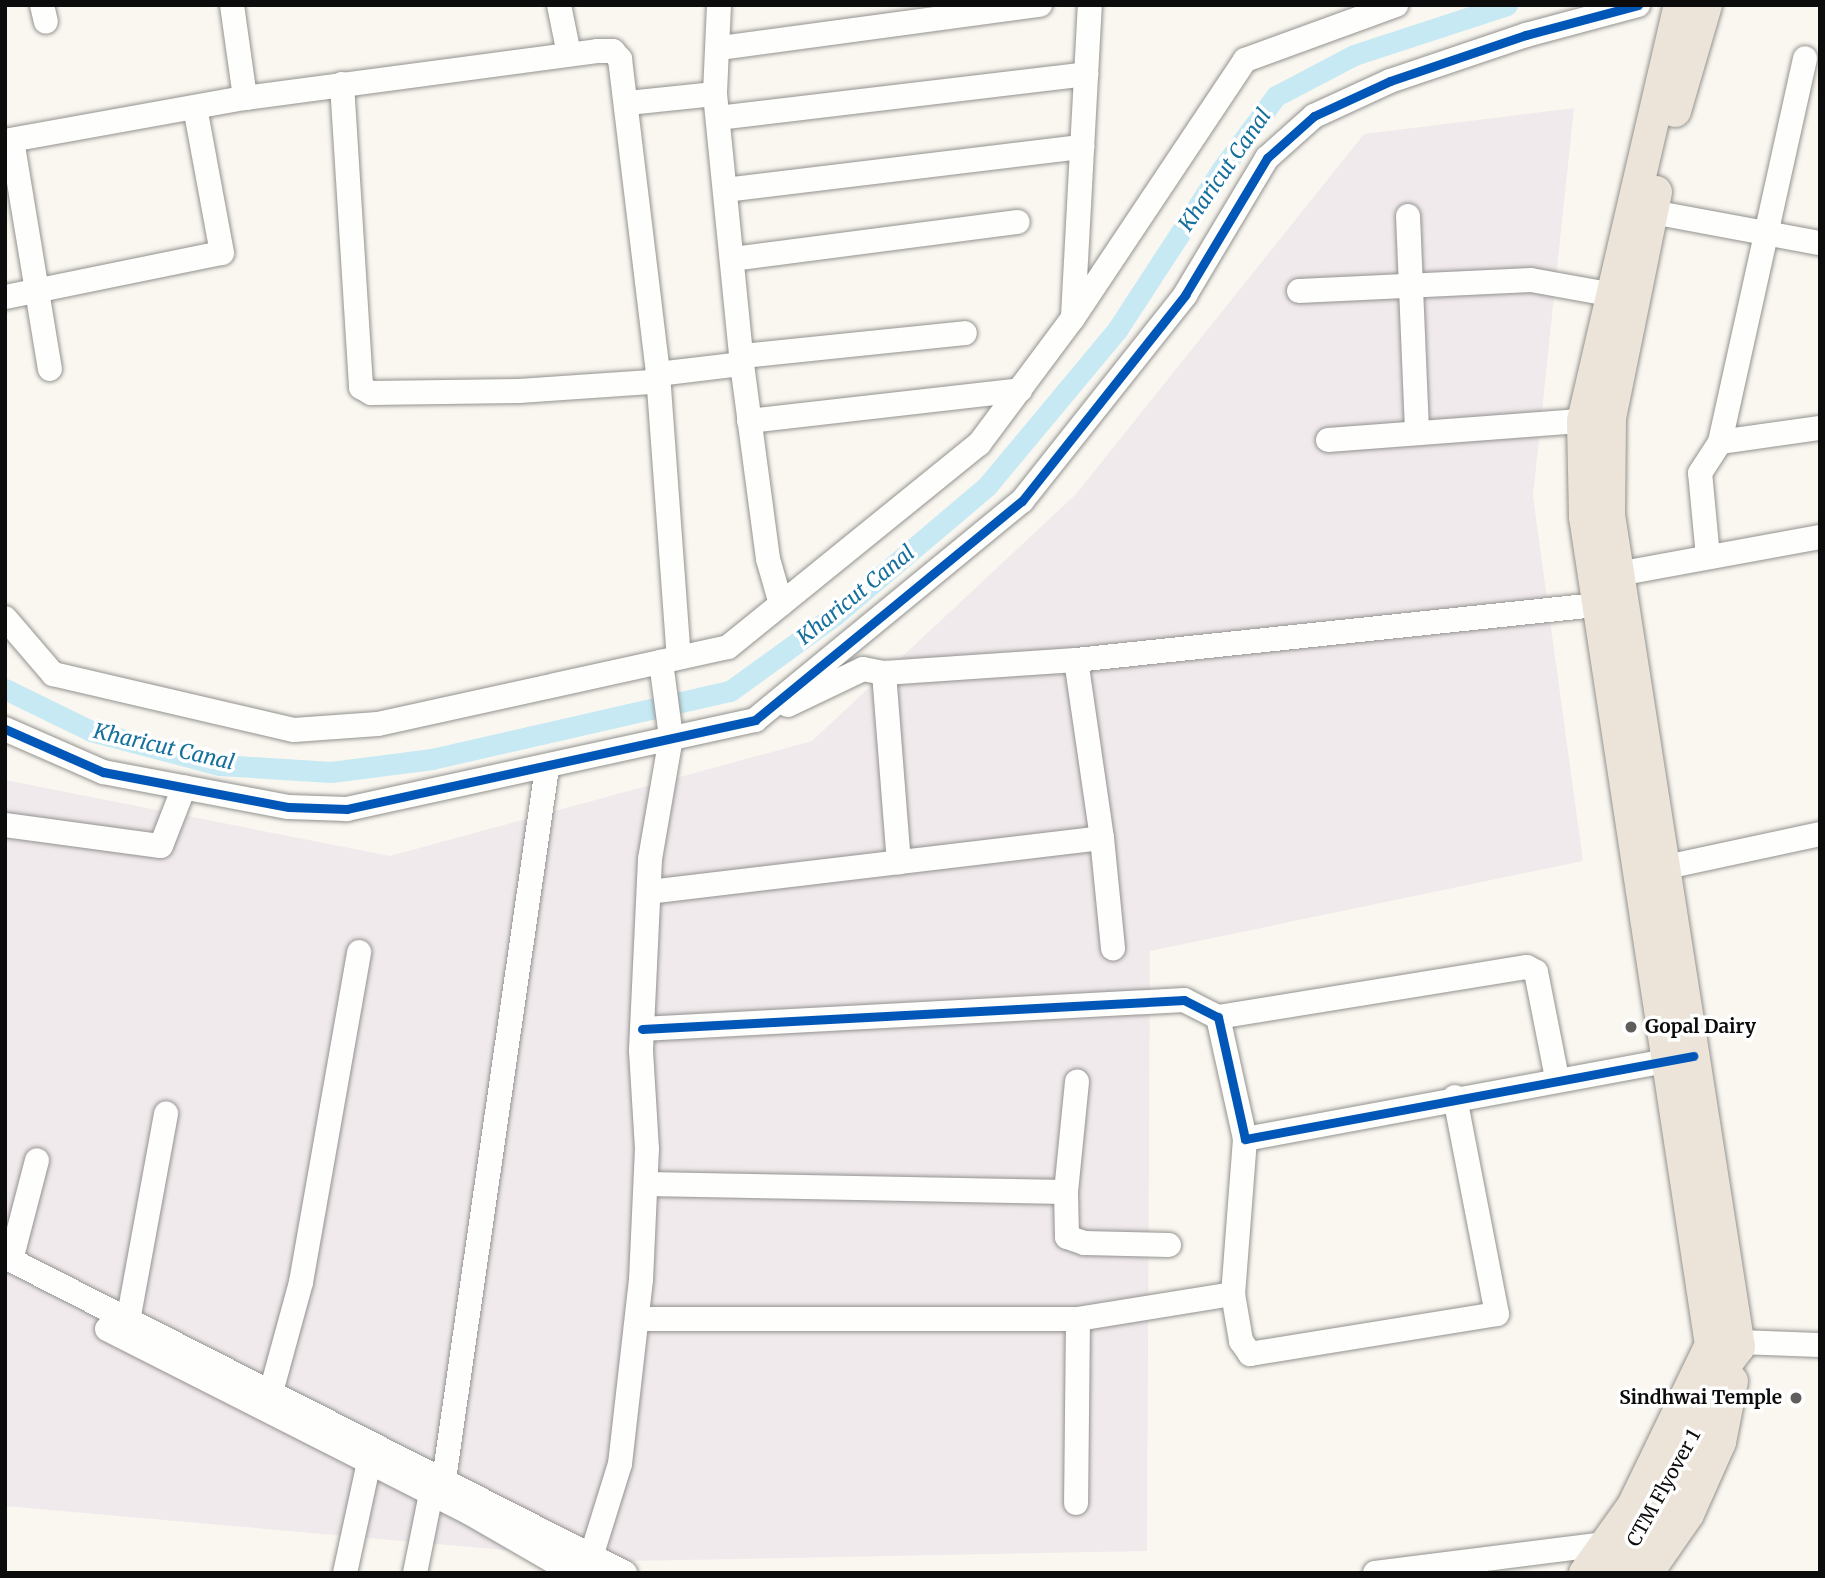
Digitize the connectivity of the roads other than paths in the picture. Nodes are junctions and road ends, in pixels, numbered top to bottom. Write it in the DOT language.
graph roads {
  1 [pos="232,5"];
  2 [pos="559,5"];
  3 [pos="719,5"];
  4 [pos="1041,5"];
  5 [pos="1090,5"];
  6 [pos="1396,5"];
  7 [pos="1638,5"];
  8 [pos="1680,5"];
  9 [pos="1706,5"];
  10 [pos="720,48"];
  11 [pos="569,54"];
  12 [pos="1805,58"];
  13 [pos="1086,74"];
  14 [pos="342,83"];
  15 [pos="245,98"];
  16 [pos="628,103"];
  17 [pos="717,106"];
  18 [pos="195,108"];
  19 [pos="9,140"];
  20 [pos="1082,147"];
  21 [pos="725,190"];
  22 [pos="1652,212"];
  23 [pos="1408,216"];
  24 [pos="1018,222"];
  25 [pos="1768,234"];
  26 [pos="1820,243"];
  27 [pos="733,259"];
  28 [pos="1409,286"];
  29 [pos="37,291"];
  30 [pos="1299,291"];
  31 [pos="5,297"];
  32 [pos="1622,297"];
  33 [pos="1073,318"];
  34 [pos="965,333"];
  35 [pos="743,360"];
  36 [pos="50,369"];
  37 [pos="658,374"];
  38 [pos="1020,390"];
  39 [pos="749,421"];
  40 [pos="1583,421"];
  41 [pos="1820,428"];
  42 [pos="1417,433"];
  43 [pos="1328,440"];
  44 [pos="1720,442"];
  45 [pos="1820,537"];
  46 [pos="1707,557"];
  47 [pos="1613,593"];
  48 [pos="781,604"];
  49 [pos="5,618"];
  50 [pos="1076,660"];
  51 [pos="667,662"];
  52 [pos="884,673"];
  53 [pos="755,720"];
  54 [pos="5,729"];
  55 [pos="671,735"];
  56 [pos="547,768"];
  57 [pos="184,787"];
  58 [pos="5,825"];
  59 [pos="1820,834"];
  60 [pos="1102,838"];
  61 [pos="900,862"];
  62 [pos="1651,870"];
  63 [pos="649,892"];
  64 [pos="1112,948"];
  65 [pos="359,952"];
  66 [pos="1218,1017"];
  67 [pos="642,1029"];
  68 [pos="1679,1058"];
  69 [pos="1557,1078"];
  70 [pos="1077,1082"];
  71 [pos="1455,1097"];
  72 [pos="166,1113"];
  73 [pos="1245,1139"];
  74 [pos="37,1160"];
  75 [pos="646,1184"];
  76 [pos="1066,1192"];
  77 [pos="1169,1245"];
  78 [pos="7,1264"];
  79 [pos="1233,1294"];
  80 [pos="637,1319"];
  81 [pos="1078,1319"];
  82 [pos="128,1321"];
  83 [pos="1820,1345"];
  84 [pos="1728,1349"];
  85 [pos="271,1392"];
  86 [pos="369,1462"];
  87 [pos="438,1486"];
  88 [pos="1076,1503"];
  89 [pos="554,1557"];
  90 [pos="1609,1559"];
  91 [pos="591,1563"];
  92 [pos="345,1573"];
  93 [pos="415,1573"];
  94 [pos="574,1573"];
  95 [pos="625,1573"];
  96 [pos="1375,1573"];
  97 [pos="1585,1573"];
  98 [pos="1647,1573"];
  1 -- 15 [label="street"];
  2 -- 11 [label="street"];
  3 -- 10 [label="street"];
  4 -- 10 [label="street"];
  5 -- 13 [label="street"];
  6 -- 33 [label="street"];
  7 -- 53 [label="street"];
  8 -- 32 [label="main road"];
  9 -- 22 [label="main road"];
  10 -- 17 [label="street"];
  11 -- 14 [label="street"];
  11 -- 16 [label="street"];
  12 -- 25 [label="street"];
  13 -- 17 [label="street"];
  13 -- 20 [label="street"];
  14 -- 15 [label="street"];
  14 -- 37 [label="street"];
  15 -- 18 [label="street"];
  16 -- 17 [label="street"];
  16 -- 37 [label="street"];
  17 -- 21 [label="street"];
  18 -- 19 [label="street"];
  18 -- 29 [label="street"];
  19 -- 29 [label="street"];
  20 -- 21 [label="street"];
  20 -- 33 [label="street"];
  21 -- 27 [label="street"];
  22 -- 25 [label="street"];
  22 -- 32 [label="main road"];
  23 -- 28 [label="street"];
  24 -- 27 [label="street"];
  25 -- 26 [label="street"];
  25 -- 44 [label="street"];
  27 -- 35 [label="street"];
  28 -- 30 [label="street"];
  28 -- 32 [label="street"];
  28 -- 42 [label="street"];
  29 -- 31 [label="street"];
  29 -- 36 [label="street"];
  32 -- 40 [label="main road"];
  32 -- 47 [label="main road"];
  33 -- 38 [label="street"];
  34 -- 35 [label="street"];
  35 -- 37 [label="street"];
  35 -- 39 [label="street"];
  37 -- 51 [label="street"];
  38 -- 39 [label="street"];
  38 -- 48 [label="street"];
  39 -- 48 [label="street"];
  40 -- 42 [label="street"];
  40 -- 47 [label="main road"];
  41 -- 44 [label="street"];
  42 -- 43 [label="street"];
  44 -- 46 [label="street"];
  45 -- 46 [label="street"];
  46 -- 47 [label="street"];
  47 -- 50 [label="street"];
  47 -- 62 [label="main road"];
  48 -- 51 [label="street"];
  49 -- 51 [label="street"];
  50 -- 52 [label="street"];
  50 -- 60 [label="street"];
  51 -- 55 [label="street"];
  52 -- 53 [label="street"];
  52 -- 61 [label="street"];
  53 -- 55 [label="street"];
  54 -- 57 [label="street"];
  55 -- 56 [label="street"];
  55 -- 63 [label="street"];
  56 -- 57 [label="street"];
  56 -- 87 [label="street"];
  57 -- 58 [label="street"];
  59 -- 62 [label="street"];
  60 -- 61 [label="street"];
  60 -- 64 [label="street"];
  61 -- 63 [label="street"];
  62 -- 68 [label="main road"];
  63 -- 67 [label="street"];
  65 -- 85 [label="street"];
  66 -- 67 [label="street"];
  66 -- 69 [label="street"];
  66 -- 73 [label="street"];
  67 -- 75 [label="street"];
  68 -- 69 [label="street"];
  68 -- 84 [label="main road"];
  69 -- 71 [label="street"];
  70 -- 76 [label="street"];
  71 -- 73 [label="street"];
  71 -- 79 [label="street"];
  72 -- 82 [label="street"];
  73 -- 79 [label="street"];
  74 -- 78 [label="street"];
  75 -- 76 [label="street"];
  75 -- 80 [label="street"];
  76 -- 77 [label="street"];
  78 -- 82 [label="street"];
  78 -- 86 [label="street"];
  79 -- 81 [label="street"];
  80 -- 81 [label="street"];
  80 -- 91 [label="street"];
  81 -- 88 [label="street"];
  82 -- 85 [label="street"];
  83 -- 84 [label="street"];
  84 -- 90 [label="main road"];
  84 -- 90 [label="main road, CTM Flyover 1"];
  84 -- 98 [label="main road"];
  85 -- 87 [label="street"];
  86 -- 87 [label="street"];
  86 -- 92 [label="street"];
  87 -- 89 [label="street"];
  87 -- 93 [label="street"];
  89 -- 91 [label="street"];
  89 -- 94 [label="street"];
  90 -- 96 [label="street"];
  90 -- 97 [label="main road"];
  91 -- 95 [label="street"];
}
